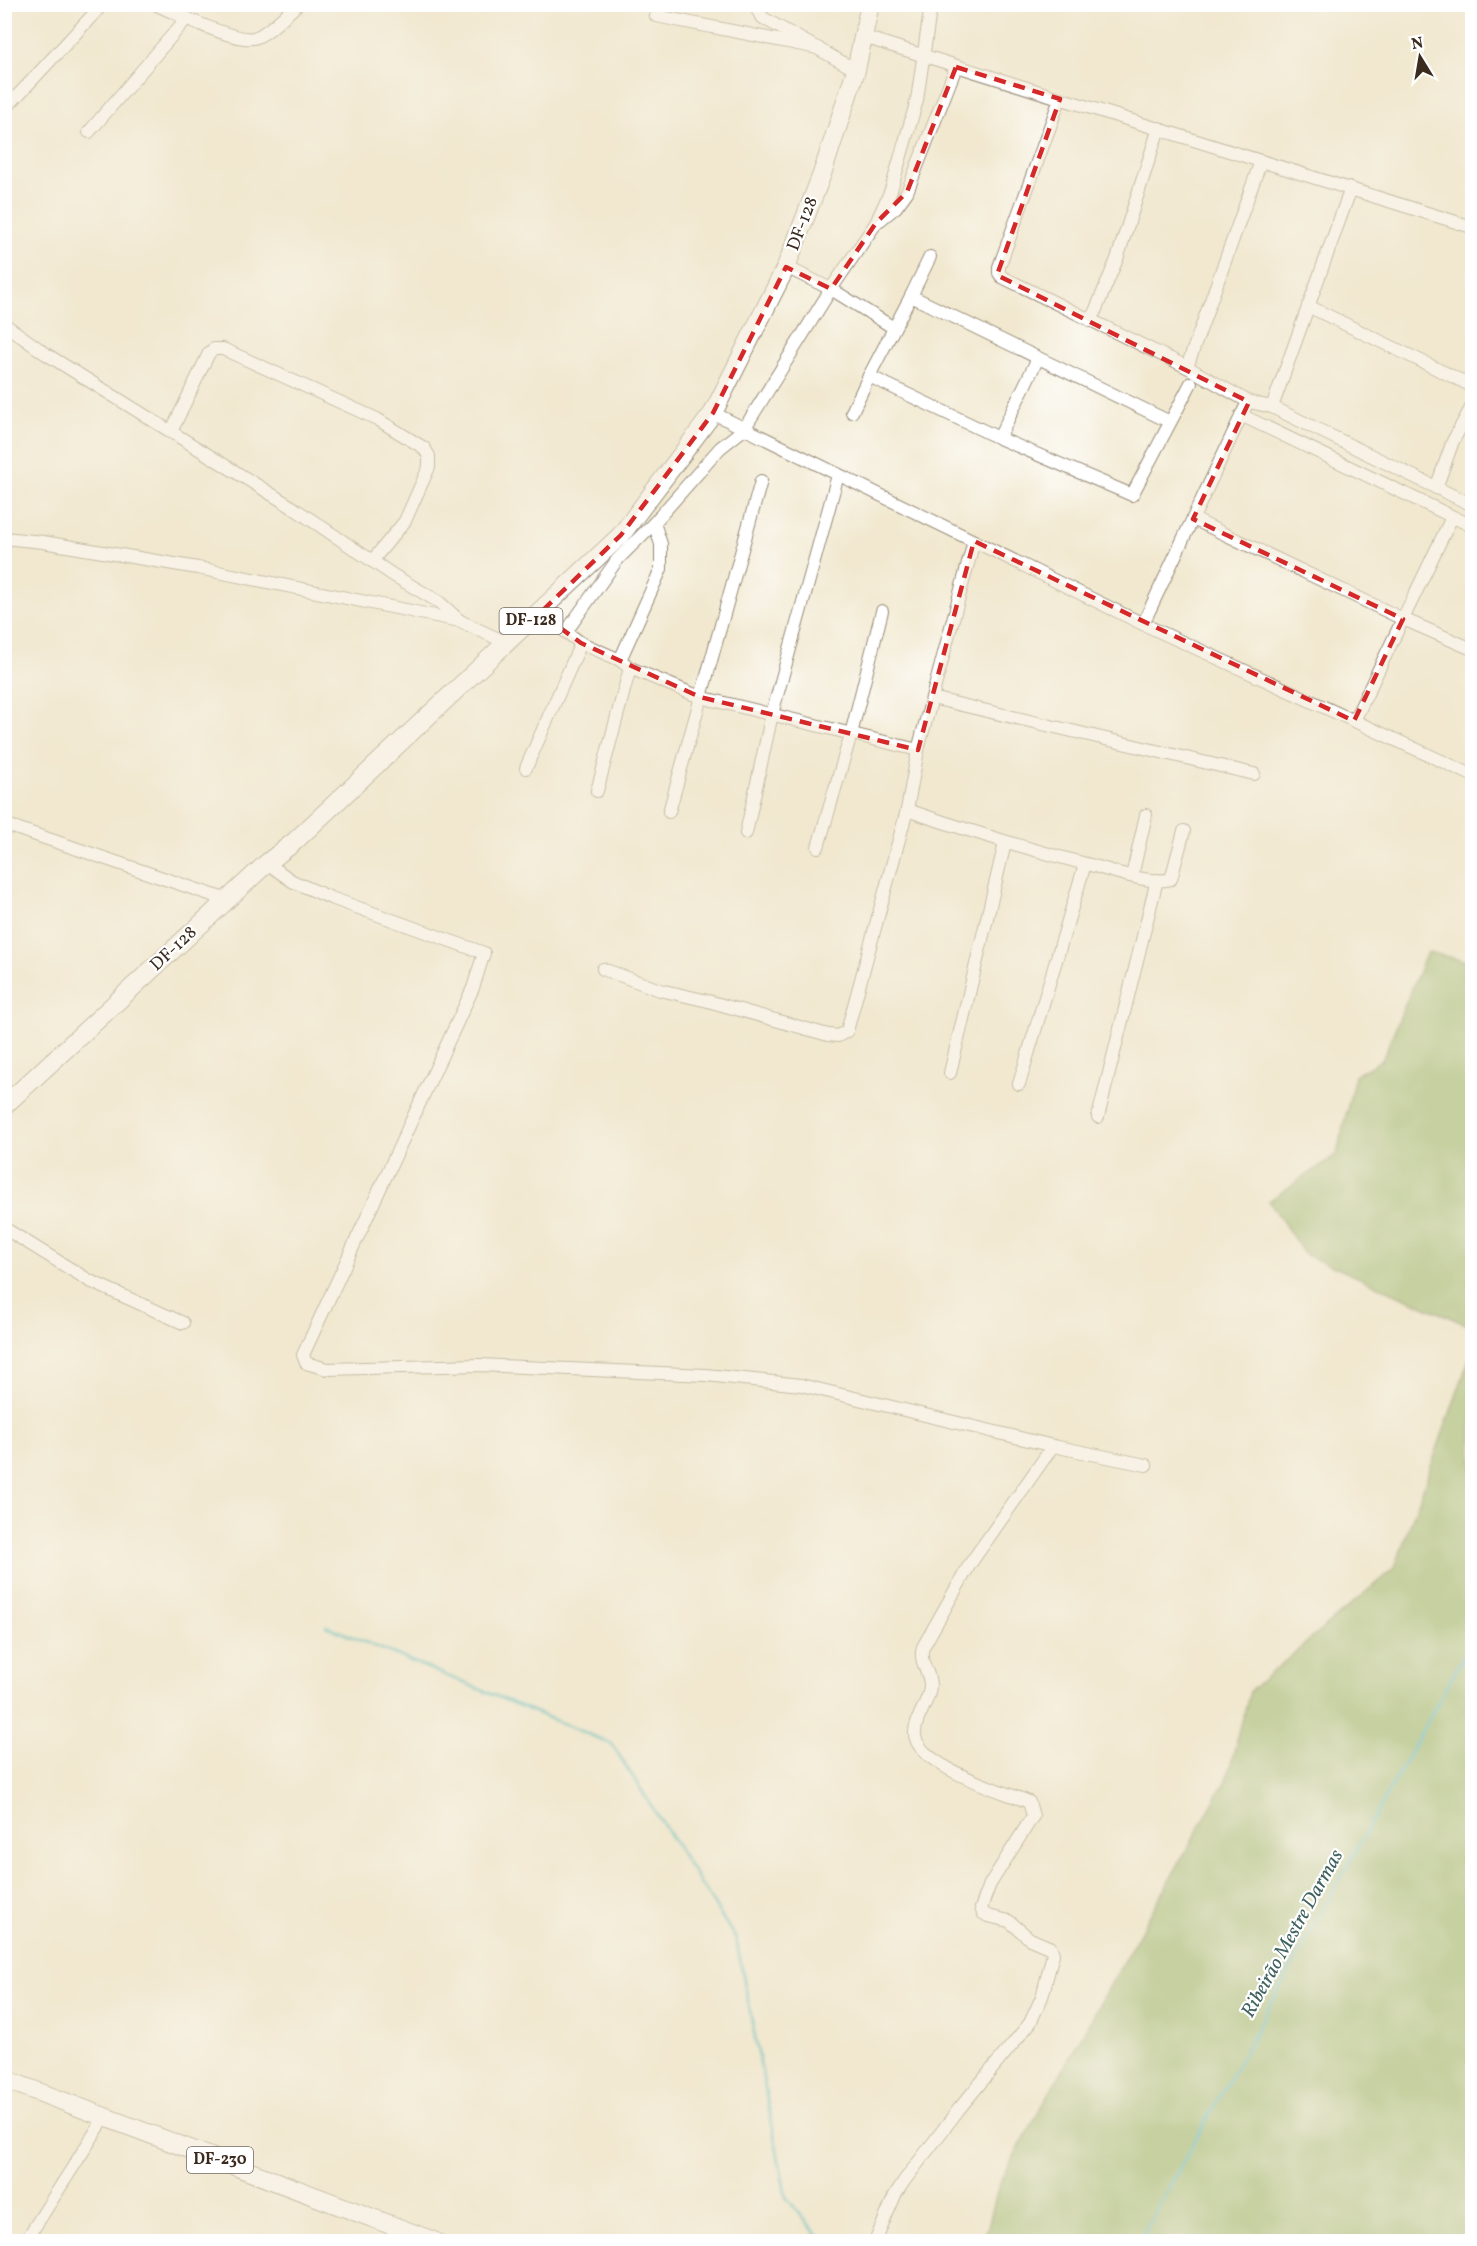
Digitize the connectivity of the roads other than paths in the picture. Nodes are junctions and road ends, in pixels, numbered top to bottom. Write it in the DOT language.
graph roads {
  1 [pos="103,4"];
  2 [pos="155,4"];
  3 [pos="298,4"];
  4 [pos="753,4"];
  5 [pos="870,4"];
  6 [pos="931,4"];
  7 [pos="656,16"];
  8 [pos="187,18"];
  9 [pos="864,37"];
  10 [pos="818,48"];
  11 [pos="924,57"];
  12 [pos="956,67"];
  13 [pos="856,70"];
  14 [pos="1060,99"];
  15 [pos="6,108"];
  16 [pos="1159,128"];
  17 [pos="89,132"];
  18 [pos="1261,161"];
  19 [pos="1351,188"];
  20 [pos="876,223"];
  21 [pos="1473,226"];
  22 [pos="930,257"];
  23 [pos="786,267"];
  24 [pos="831,289"];
  25 [pos="911,296"];
  26 [pos="1308,306"];
  27 [pos="1091,321"];
  28 [pos="4,324"];
  29 [pos="894,328"];
  30 [pos="1038,358"];
  31 [pos="1187,367"];
  32 [pos="869,376"];
  33 [pos="1191,383"];
  34 [pos="1473,386"];
  35 [pos="1248,402"];
  36 [pos="1473,406"];
  37 [pos="1272,407"];
  38 [pos="852,412"];
  39 [pos="713,413"];
  40 [pos="1241,415"];
  41 [pos="1170,422"];
  42 [pos="744,429"];
  43 [pos="171,432"];
  44 [pos="999,438"];
  45 [pos="838,475"];
  46 [pos="761,481"];
  47 [pos="1436,488"];
  48 [pos="1473,505"];
  49 [pos="1452,517"];
  50 [pos="1193,519"];
  51 [pos="654,523"];
  52 [pos="1473,526"];
  53 [pos="4,538"];
  54 [pos="974,541"];
  55 [pos="372,561"];
  56 [pos="882,611"];
  57 [pos="540,613"];
  58 [pos="1403,619"];
  59 [pos="460,621"];
  60 [pos="1143,624"];
  61 [pos="566,632"];
  62 [pos="507,643"];
  63 [pos="581,643"];
  64 [pos="1473,649"];
  65 [pos="620,660"];
  66 [pos="630,668"];
  67 [pos="700,697"];
  68 [pos="932,698"];
  69 [pos="772,714"];
  70 [pos="1354,721"];
  71 [pos="851,734"];
  72 [pos="918,750"];
  73 [pos="526,768"];
  74 [pos="1254,774"];
  75 [pos="1473,775"];
  76 [pos="597,791"];
  77 [pos="907,810"];
  78 [pos="669,812"];
  79 [pos="1146,815"];
  80 [pos="4,824"];
  81 [pos="1184,831"];
  82 [pos="746,833"];
  83 [pos="1005,843"];
  84 [pos="818,847"];
  85 [pos="267,863"];
  86 [pos="1085,864"];
  87 [pos="1132,876"];
  88 [pos="1157,880"];
  89 [pos="227,900"];
  90 [pos="603,969"];
  91 [pos="950,1073"];
  92 [pos="1019,1084"];
  93 [pos="8,1097"];
  94 [pos="1098,1117"];
  95 [pos="4,1228"];
  96 [pos="183,1323"];
  97 [pos="1053,1446"];
  98 [pos="1146,1465"];
  99 [pos="4,2079"];
  100 [pos="105,2117"];
  101 [pos="25,2241"];
  102 [pos="436,2241"];
  103 [pos="875,2241"];
  1 -- 15 [label="street"];
  2 -- 8 [label="street"];
  3 -- 8 [label="street"];
  4 -- 10 [label="street"];
  5 -- 9 [label="main road, DF-128 / DF-128"];
  6 -- 11 [label="street"];
  7 -- 10 [label="street"];
  8 -- 17 [label="street"];
  9 -- 11 [label="street"];
  9 -- 13 [label="main road, DF-128 / DF-128"];
  10 -- 13 [label="street"];
  11 -- 12 [label="street"];
  11 -- 20 [label="street"];
  12 -- 14 [label="street"];
  12 -- 20 [label="street"];
  13 -- 23 [label="main road, DF-128 / DF-128"];
  14 -- 16 [label="street"];
  14 -- 27 [label="street"];
  16 -- 18 [label="street"];
  16 -- 27 [label="street"];
  18 -- 19 [label="street"];
  18 -- 31 [label="street"];
  19 -- 21 [label="street"];
  19 -- 26 [label="street"];
  20 -- 24 [label="street"];
  22 -- 25 [label="street"];
  23 -- 24 [label="street"];
  23 -- 39 [label="main road, DF-128 / DF-128"];
  24 -- 29 [label="street"];
  24 -- 42 [label="street"];
  25 -- 29 [label="street"];
  25 -- 30 [label="street"];
  26 -- 34 [label="street"];
  26 -- 37 [label="street"];
  27 -- 31 [label="street"];
  28 -- 43 [label="street"];
  29 -- 32 [label="street"];
  30 -- 41 [label="street"];
  30 -- 44 [label="street"];
  31 -- 35 [label="street"];
  32 -- 38 [label="street"];
  32 -- 44 [label="street"];
  33 -- 41 [label="street"];
  35 -- 37 [label="street"];
  35 -- 40 [label="street"];
  36 -- 47 [label="street"];
  37 -- 47 [label="street"];
  39 -- 42 [label="street"];
  39 -- 57 [label="main road, DF-128 / DF-128"];
  40 -- 49 [label="street"];
  40 -- 50 [label="street"];
  41 -- 44 [label="street"];
  42 -- 45 [label="street"];
  42 -- 51 [label="street"];
  43 -- 55 [label="street"];
  43 -- 55 [label="street"];
  45 -- 54 [label="street"];
  45 -- 69 [label="street"];
  46 -- 67 [label="street"];
  47 -- 48 [label="street"];
  49 -- 52 [label="street"];
  49 -- 58 [label="street"];
  50 -- 58 [label="street"];
  50 -- 60 [label="street"];
  51 -- 61 [label="street"];
  51 -- 65 [label="street"];
  53 -- 59 [label="street"];
  54 -- 60 [label="street"];
  54 -- 68 [label="street"];
  55 -- 59 [label="street"];
  56 -- 71 [label="street"];
  57 -- 61 [label="street"];
  57 -- 62 [label="main road, DF-128 / DF-128"];
  58 -- 64 [label="street"];
  58 -- 70 [label="street"];
  59 -- 62 [label="street"];
  60 -- 70 [label="street"];
  61 -- 63 [label="street"];
  62 -- 85 [label="main road, DF-128 / DF-128"];
  63 -- 65 [label="street"];
  63 -- 73 [label="street"];
  65 -- 66 [label="street"];
  66 -- 67 [label="street"];
  66 -- 76 [label="street"];
  67 -- 69 [label="street"];
  67 -- 78 [label="street"];
  68 -- 72 [label="street"];
  68 -- 74 [label="street"];
  69 -- 71 [label="street"];
  69 -- 82 [label="street"];
  70 -- 75 [label="street"];
  71 -- 72 [label="street"];
  71 -- 84 [label="street"];
  72 -- 77 [label="street"];
  77 -- 83 [label="street"];
  77 -- 90 [label="street"];
  79 -- 87 [label="street"];
  80 -- 89 [label="street"];
  81 -- 88 [label="street"];
  83 -- 86 [label="street"];
  83 -- 91 [label="street"];
  85 -- 89 [label="main road, DF-128 / DF-128"];
  85 -- 97 [label="street"];
  86 -- 87 [label="street"];
  86 -- 92 [label="street"];
  87 -- 88 [label="street"];
  88 -- 94 [label="street"];
  89 -- 93 [label="main road, DF-128 / DF-128"];
  95 -- 96 [label="street"];
  97 -- 98 [label="street"];
  97 -- 103 [label="street"];
  99 -- 100 [label="main road, DF-230 / DF-230"];
  100 -- 101 [label="street"];
  100 -- 102 [label="main road, DF-230 / DF-230"];
}
